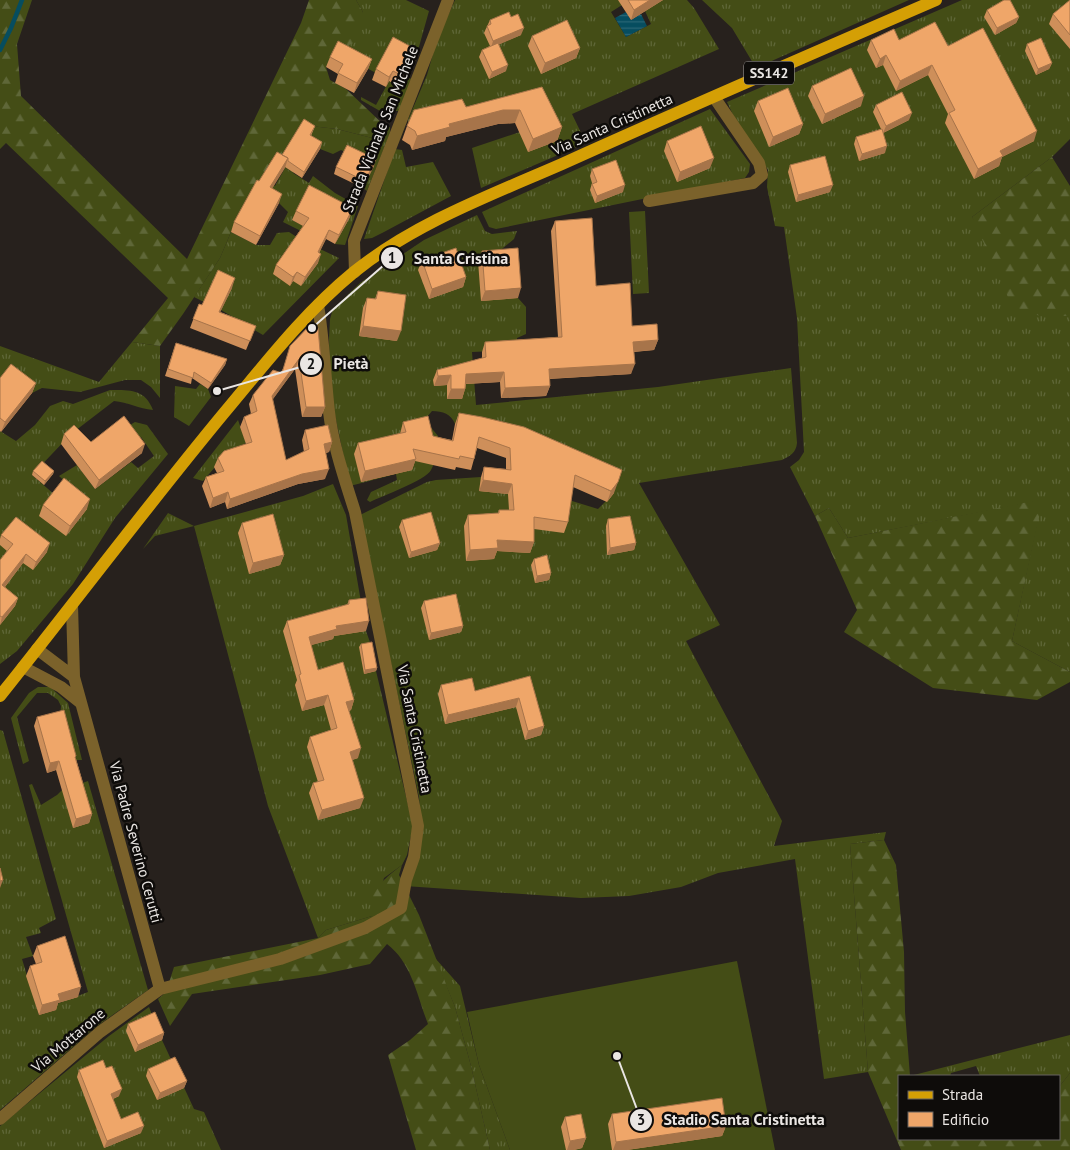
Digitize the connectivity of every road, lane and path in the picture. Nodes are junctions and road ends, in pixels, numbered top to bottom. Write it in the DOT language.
graph roads {
  1 [pos="448,0"];
  2 [pos="936,0"];
  3 [pos="714,97"];
  4 [pos="650,201"];
  5 [pos="355,272"];
  6 [pos="318,305"];
  7 [pos="72,606"];
  8 [pos="37,649"];
  9 [pos="23,667"];
  10 [pos="74,677"];
  11 [pos="0,696"];
  12 [pos="81,703"];
  13 [pos="160,989"];
  14 [pos="0,1119"];
  1 -- 5 [label="street, Strada Vicinale San Michele"];
  2 -- 3 [label="main road, Via Santa Cristinetta / SS142"];
  3 -- 4 [label="street"];
  3 -- 5 [label="main road, Via Santa Cristinetta / SS142"];
  5 -- 6 [label="main road, Via Santa Cristinetta"];
  6 -- 7 [label="main road, Via Santa Cristinetta"];
  6 -- 13 [label="street, Via Santa Cristinetta"];
  7 -- 8 [label="main road, Via Santa Cristinetta"];
  7 -- 10 [label="street, Via Padre Severino Cerutti"];
  8 -- 9 [label="main road, Via Santa Cristinetta"];
  8 -- 10 [label="street"];
  9 -- 11 [label="main road, Via Santa Cristinetta"];
  9 -- 12 [label="street"];
  10 -- 12 [label="street, Via Padre Severino Cerutti"];
  12 -- 13 [label="street, Via Padre Severino Cerutti"];
  13 -- 14 [label="street, Via Mottarone"];
}
